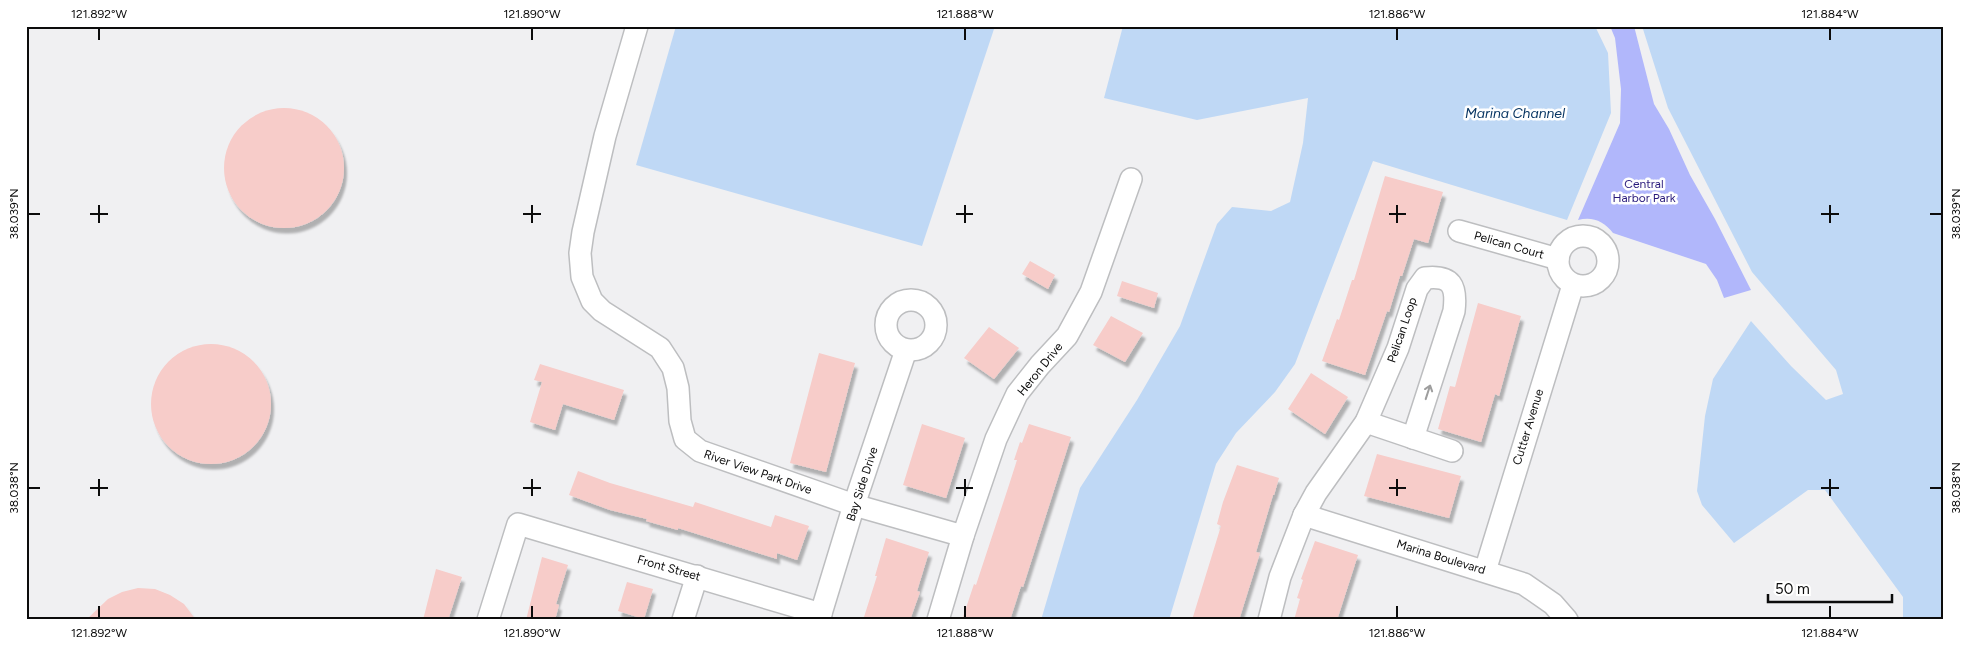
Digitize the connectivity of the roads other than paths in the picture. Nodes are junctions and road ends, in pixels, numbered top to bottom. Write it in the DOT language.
graph roads {
  1 [pos="637,26"];
  2 [pos="1131,179"];
  3 [pos="1459,231"];
  4 [pos="1558,259"];
  5 [pos="1573,284"];
  6 [pos="906,350"];
  7 [pos="1366,422"];
  8 [pos="1413,438"];
  9 [pos="1452,451"];
  10 [pos="854,505"];
  11 [pos="1304,515"];
  12 [pos="963,536"];
  13 [pos="1485,571"];
  14 [pos="697,576"];
  15 [pos="820,617"];
  16 [pos="488,620"];
  17 [pos="683,620"];
  18 [pos="938,620"];
  19 [pos="1269,620"];
  20 [pos="1567,620"];
  1 -- 10 [label="street, River View Park Drive"];
  2 -- 12 [label="street, Heron Drive"];
  3 -- 4 [label="street, Pelican Court"];
  4 -- 5 [label="street"];
  4 -- 5 [label="street"];
  5 -- 13 [label="street, Cutter Avenue"];
  6 -- 10 [label="street, Bay Side Drive"];
  7 -- 8 [label="street"];
  8 -- 7 [label="street, Pelican Loop, one-way"];
  7 -- 11 [label="street, Pelican Loop"];
  8 -- 9 [label="street"];
  10 -- 12 [label="street, River View Park Drive"];
  10 -- 15 [label="street, Bay Side Drive"];
  11 -- 13 [label="street, Marina Boulevard"];
  11 -- 19 [label="street, Pelican Loop"];
  12 -- 18 [label="street, Heron Drive"];
  13 -- 20 [label="street, Marina Boulevard"];
  14 -- 15 [label="street, Front Street"];
  14 -- 16 [label="street, Front Street"];
  14 -- 17 [label="street"];
}
